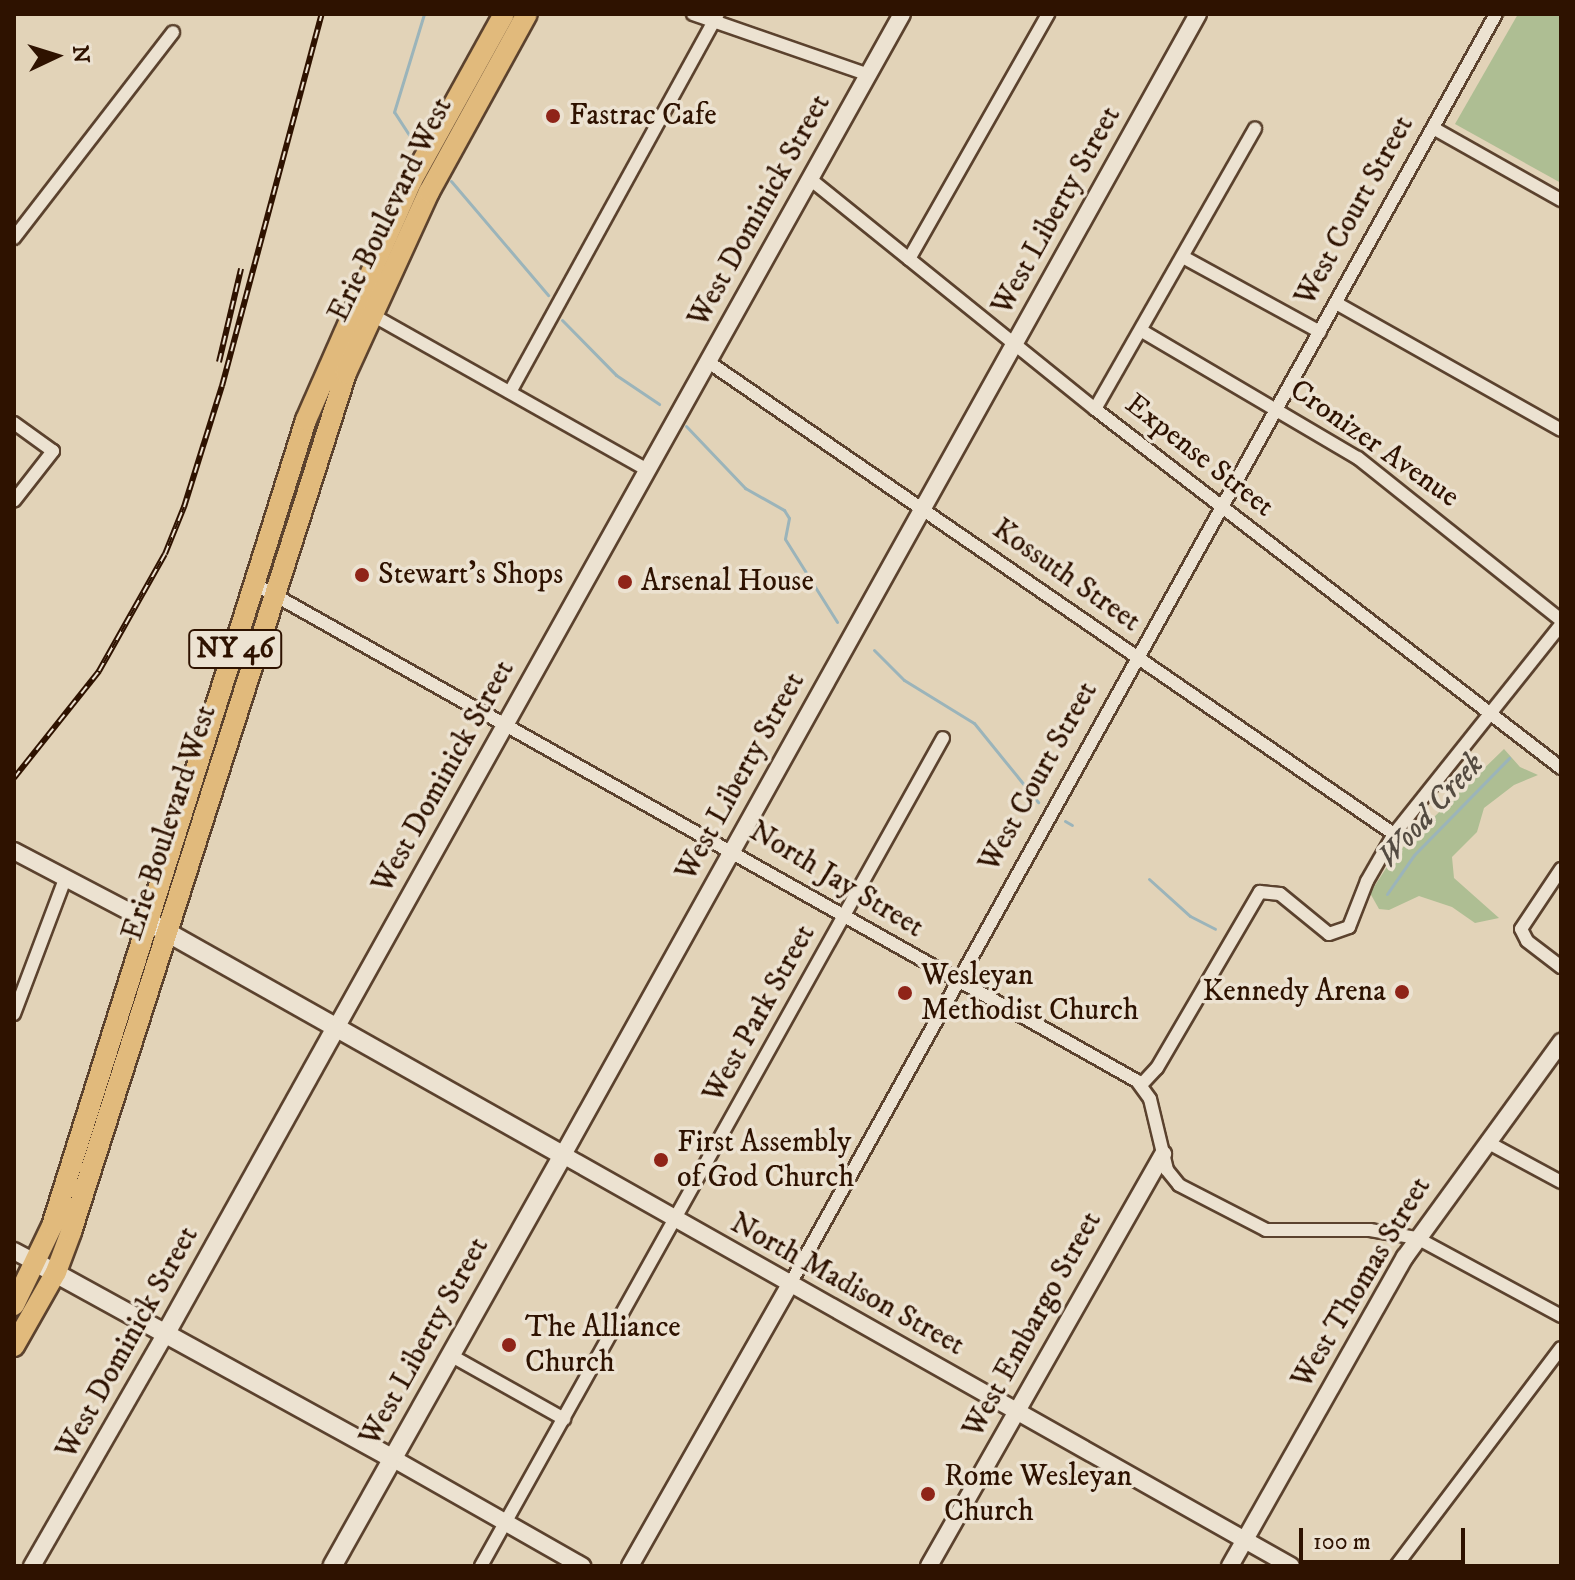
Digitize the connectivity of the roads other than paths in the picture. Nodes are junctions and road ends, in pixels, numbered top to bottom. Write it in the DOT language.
graph roads {
  1 [pos="504,14"];
  2 [pos="527,14"];
  3 [pos="693,14"];
  4 [pos="902,14"];
  5 [pos="1048,14"];
  6 [pos="1198,14"];
  7 [pos="1496,14"];
  8 [pos="716,18"];
  9 [pos="173,32"];
  10 [pos="869,75"];
  11 [pos="1255,128"];
  12 [pos="1433,128"];
  13 [pos="810,179"];
  14 [pos="1561,200"];
  15 [pos="14,238"];
  16 [pos="1183,257"];
  17 [pos="909,259"];
  18 [pos="1336,303"];
  19 [pos="362,310"];
  20 [pos="1142,331"];
  21 [pos="1320,332"];
  22 [pos="1017,341"];
  23 [pos="707,361"];
  24 [pos="510,392"];
  25 [pos="1095,409"];
  26 [pos="1277,409"];
  27 [pos="14,423"];
  28 [pos="1561,430"];
  29 [pos="647,470"];
  30 [pos="14,501"];
  31 [pos="1223,507"];
  32 [pos="924,508"];
  33 [pos="255,584"];
  34 [pos="274,594"];
  35 [pos="1561,622"];
  36 [pos="1137,658"];
  37 [pos="1490,714"];
  38 [pos="508,724"];
  39 [pos="943,738"];
  40 [pos="1561,768"];
  41 [pos="1394,834"];
  42 [pos="734,849"];
  43 [pos="14,851"];
  44 [pos="1561,869"];
  45 [pos="65,879"];
  46 [pos="844,916"];
  47 [pos="149,922"];
  48 [pos="168,934"];
  49 [pos="1561,967"];
  50 [pos="957,980"];
  51 [pos="14,1014"];
  52 [pos="336,1028"];
  53 [pos="1561,1042"];
  54 [pos="1141,1085"];
  55 [pos="1487,1142"];
  56 [pos="1163,1154"];
  57 [pos="563,1155"];
  58 [pos="1561,1182"];
  59 [pos="673,1220"];
  60 [pos="1417,1238"];
  61 [pos="14,1251"];
  62 [pos="35,1262"];
  63 [pos="56,1272"];
  64 [pos="790,1284"];
  65 [pos="14,1305"];
  66 [pos="1561,1316"];
  67 [pos="166,1333"];
  68 [pos="14,1346"];
  69 [pos="1561,1348"];
  70 [pos="450,1355"];
  71 [pos="1016,1412"];
  72 [pos="564,1419"];
  73 [pos="392,1458"];
  74 [pos="507,1522"];
  75 [pos="1244,1540"];
  76 [pos="32,1566"];
  77 [pos="332,1566"];
  78 [pos="481,1566"];
  79 [pos="582,1566"];
  80 [pos="630,1566"];
  81 [pos="929,1566"];
  82 [pos="1230,1566"];
  83 [pos="1291,1566"];
  84 [pos="1396,1566"];
  1 -- 19 [label="main road, Erie Boulevard West / NY 46"];
  2 -- 19 [label="main road, Erie Boulevard West / NY 46"];
  3 -- 8 [label="street"];
  4 -- 10 [label="street, West Dominick Street"];
  5 -- 17 [label="street"];
  6 -- 22 [label="street, West Liberty Street"];
  7 -- 12 [label="street, West Court Street"];
  8 -- 10 [label="street"];
  8 -- 24 [label="street"];
  9 -- 15 [label="street"];
  10 -- 13 [label="street, West Dominick Street"];
  11 -- 16 [label="street"];
  12 -- 14 [label="street"];
  12 -- 18 [label="street, West Court Street"];
  13 -- 17 [label="street, Expense Street"];
  13 -- 23 [label="street, West Dominick Street"];
  16 -- 20 [label="street"];
  16 -- 21 [label="street"];
  17 -- 22 [label="street, Expense Street"];
  18 -- 21 [label="street, West Court Street"];
  18 -- 28 [label="street"];
  19 -- 24 [label="street"];
  19 -- 33 [label="main road, Erie Boulevard West / NY 46"];
  19 -- 34 [label="main road, Erie Boulevard West / NY 46"];
  20 -- 25 [label="street"];
  20 -- 26 [label="street, Cronizer Avenue"];
  21 -- 26 [label="street, West Court Street"];
  22 -- 25 [label="street, Expense Street"];
  22 -- 32 [label="street, West Liberty Street"];
  23 -- 29 [label="street, West Dominick Street"];
  23 -- 32 [label="street, Kossuth Street"];
  24 -- 29 [label="street"];
  25 -- 31 [label="street, Expense Street"];
  26 -- 31 [label="street, West Court Street"];
  26 -- 35 [label="street, Cronizer Avenue"];
  27 -- 30 [label="street"];
  29 -- 38 [label="street, West Dominick Street"];
  31 -- 36 [label="street, West Court Street"];
  31 -- 37 [label="street, Expense Street"];
  32 -- 36 [label="street, Kossuth Street"];
  32 -- 42 [label="street, West Liberty Street"];
  33 -- 34 [label="street, North Jay Street"];
  33 -- 47 [label="main road, Erie Boulevard West / NY 46"];
  34 -- 38 [label="street, North Jay Street"];
  34 -- 48 [label="main road, Erie Boulevard West / NY 46"];
  35 -- 37 [label="street"];
  36 -- 41 [label="street, Kossuth Street"];
  36 -- 50 [label="street, West Court Street"];
  37 -- 40 [label="street, Expense Street"];
  37 -- 41 [label="street"];
  38 -- 42 [label="street, North Jay Street"];
  38 -- 52 [label="street, West Dominick Street"];
  39 -- 46 [label="street, West Park Street"];
  41 -- 54 [label="street"];
  42 -- 46 [label="street, North Jay Street"];
  42 -- 57 [label="street, West Liberty Street"];
  43 -- 45 [label="street"];
  44 -- 49 [label="street"];
  45 -- 47 [label="street"];
  45 -- 51 [label="street"];
  46 -- 50 [label="street, North Jay Street"];
  46 -- 59 [label="street, West Park Street"];
  47 -- 48 [label="main road, North Madison Street"];
  47 -- 62 [label="main road, Erie Boulevard West / NY 46"];
  48 -- 52 [label="main road, North Madison Street"];
  48 -- 63 [label="main road, Erie Boulevard West / NY 46"];
  50 -- 54 [label="street, North Jay Street"];
  50 -- 64 [label="street, West Court Street"];
  52 -- 57 [label="main road, North Madison Street"];
  52 -- 67 [label="main road, West Dominick Street"];
  53 -- 55 [label="street, West Thomas Street"];
  54 -- 56 [label="street"];
  55 -- 58 [label="street"];
  55 -- 60 [label="street, West Thomas Street"];
  56 -- 60 [label="street"];
  56 -- 71 [label="street, West Embargo Street"];
  57 -- 59 [label="street, North Madison Street"];
  57 -- 70 [label="main road, West Liberty Street"];
  59 -- 64 [label="street, North Madison Street"];
  59 -- 72 [label="street, West Park Street"];
  60 -- 66 [label="street"];
  60 -- 75 [label="street, West Thomas Street"];
  61 -- 62 [label="street"];
  62 -- 63 [label="main road"];
  62 -- 65 [label="main road, Erie Boulevard West / NY 46"];
  63 -- 67 [label="main road"];
  63 -- 68 [label="main road, Erie Boulevard West / NY 46"];
  64 -- 71 [label="street, North Madison Street"];
  64 -- 80 [label="street, West Court Street"];
  67 -- 73 [label="main road"];
  67 -- 76 [label="street, West Dominick Street"];
  69 -- 84 [label="street"];
  70 -- 72 [label="street"];
  70 -- 73 [label="main road, West Liberty Street"];
  71 -- 75 [label="street, North Madison Street"];
  71 -- 81 [label="street, West Embargo Street"];
  72 -- 74 [label="street, West Park Street"];
  73 -- 74 [label="street"];
  73 -- 77 [label="main road, West Liberty Street"];
  74 -- 78 [label="street, West Park Street"];
  74 -- 79 [label="street"];
  75 -- 82 [label="street, West Thomas Street"];
  75 -- 83 [label="street, North Madison Street"];
}
